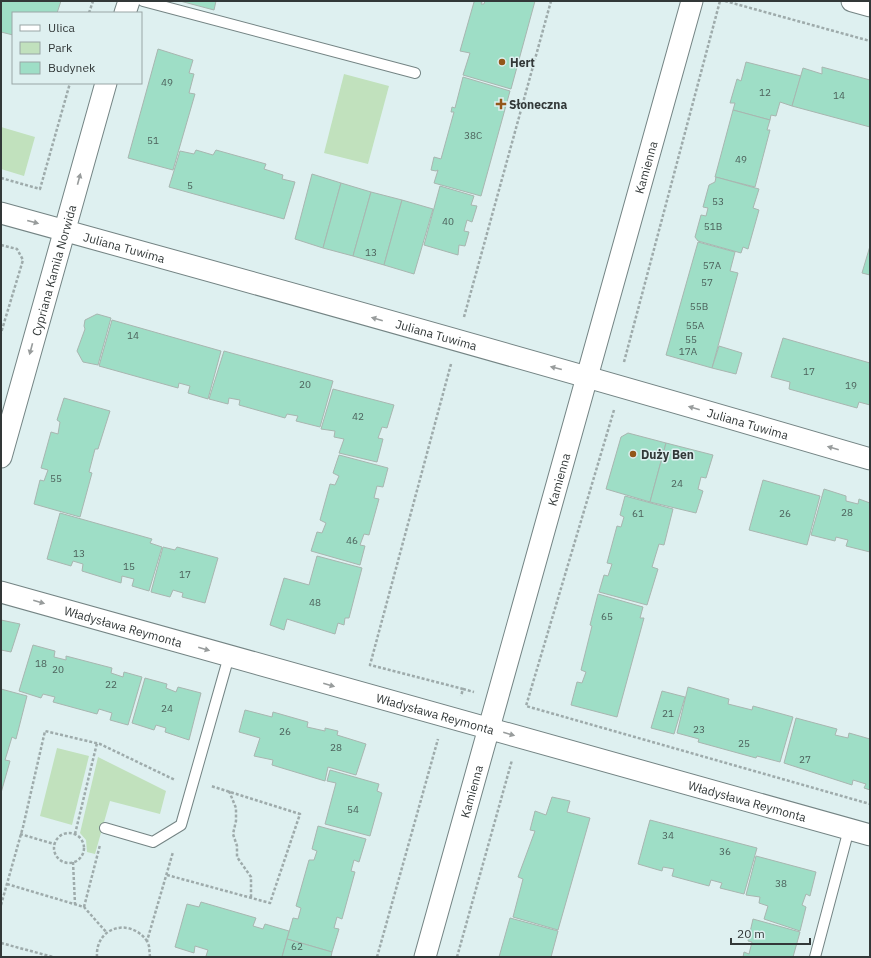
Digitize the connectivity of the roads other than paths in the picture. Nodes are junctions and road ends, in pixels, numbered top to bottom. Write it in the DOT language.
graph roads {
  1 [pos="129,1"];
  2 [pos="143,1"];
  3 [pos="692,1"];
  4 [pos="852,1"];
  5 [pos="870,6"];
  6 [pos="125,12"];
  7 [pos="415,73"];
  8 [pos="106,84"];
  9 [pos="1,213"];
  10 [pos="65,230"];
  11 [pos="587,376"];
  12 [pos="1,456"];
  13 [pos="870,460"];
  14 [pos="1,592"];
  15 [pos="229,656"];
  16 [pos="488,728"];
  17 [pos="105,828"];
  18 [pos="849,829"];
  19 [pos="870,835"];
  20 [pos="425,957"];
  21 [pos="815,957"];
  1 -- 6 [label="street"];
  2 -- 7 [label="lane"];
  3 -- 11 [label="street, Kamienna"];
  4 -- 5 [label="street"];
  10 -- 8 [label="street, Cypriana Kamila Norwida, one-way"];
  9 -- 10 [label="street, Juliana Tuwima, one-way"];
  11 -- 10 [label="street, Juliana Tuwima, one-way"];
  10 -- 12 [label="street, Cypriana Kamila Norwida, one-way"];
  13 -- 11 [label="street, Juliana Tuwima, one-way"];
  11 -- 16 [label="street, Kamienna"];
  14 -- 15 [label="street, Władysława Reymonta, one-way"];
  15 -- 16 [label="street, Władysława Reymonta, one-way"];
  15 -- 17 [label="lane"];
  16 -- 18 [label="street, Władysława Reymonta, one-way"];
  16 -- 20 [label="street, Kamienna"];
  18 -- 19 [label="street, Władysława Reymonta"];
  18 -- 21 [label="lane"];
}
